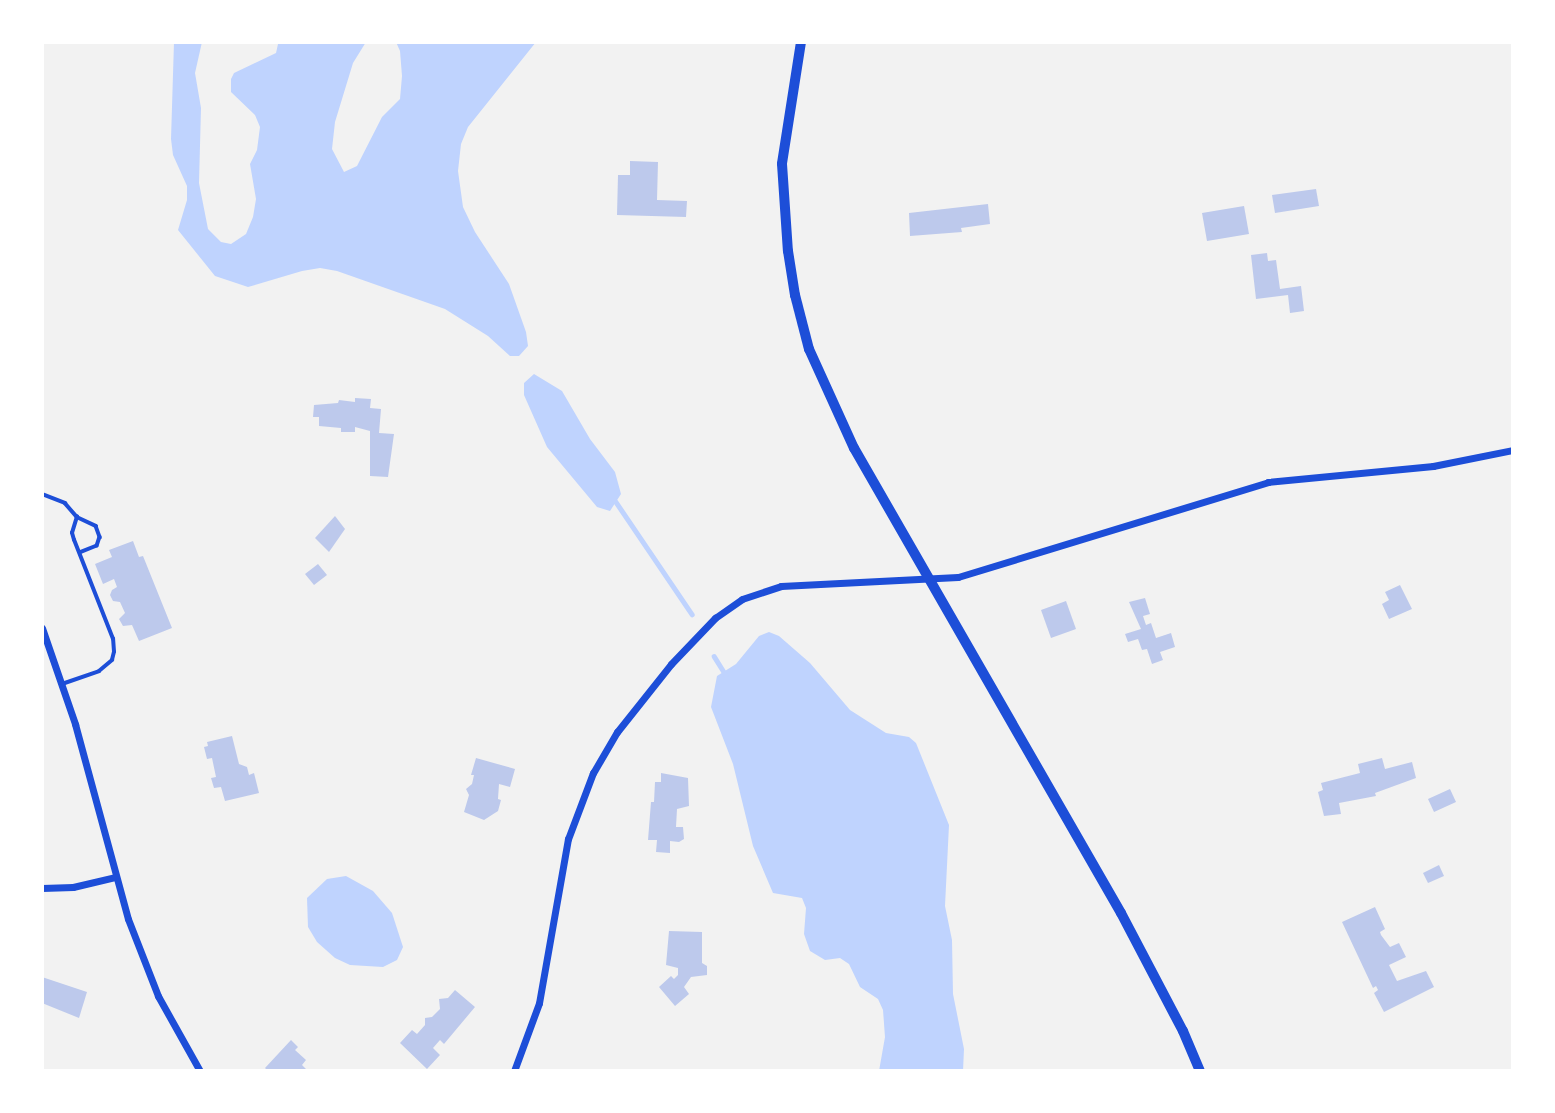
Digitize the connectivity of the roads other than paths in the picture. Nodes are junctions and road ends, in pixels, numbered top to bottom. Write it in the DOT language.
graph roads {
  1 [pos="802,42"];
  2 [pos="1513,450"];
  3 [pos="42,494"];
  4 [pos="77,517"];
  5 [pos="80,554"];
  6 [pos="931,581"];
  7 [pos="42,628"];
  8 [pos="62,684"];
  9 [pos="115,877"];
  10 [pos="42,888"];
  11 [pos="200,1071"];
  12 [pos="514,1071"];
  13 [pos="1200,1071"];
  1 -- 6 [label="main road"];
  2 -- 6 [label="street"];
  3 -- 4 [label="lane"];
  4 -- 5 [label="lane"];
  4 -- 5 [label="lane"];
  5 -- 8 [label="lane"];
  6 -- 12 [label="street"];
  6 -- 13 [label="main road"];
  7 -- 8 [label="street"];
  8 -- 9 [label="street"];
  9 -- 10 [label="street"];
  9 -- 11 [label="street"];
}
